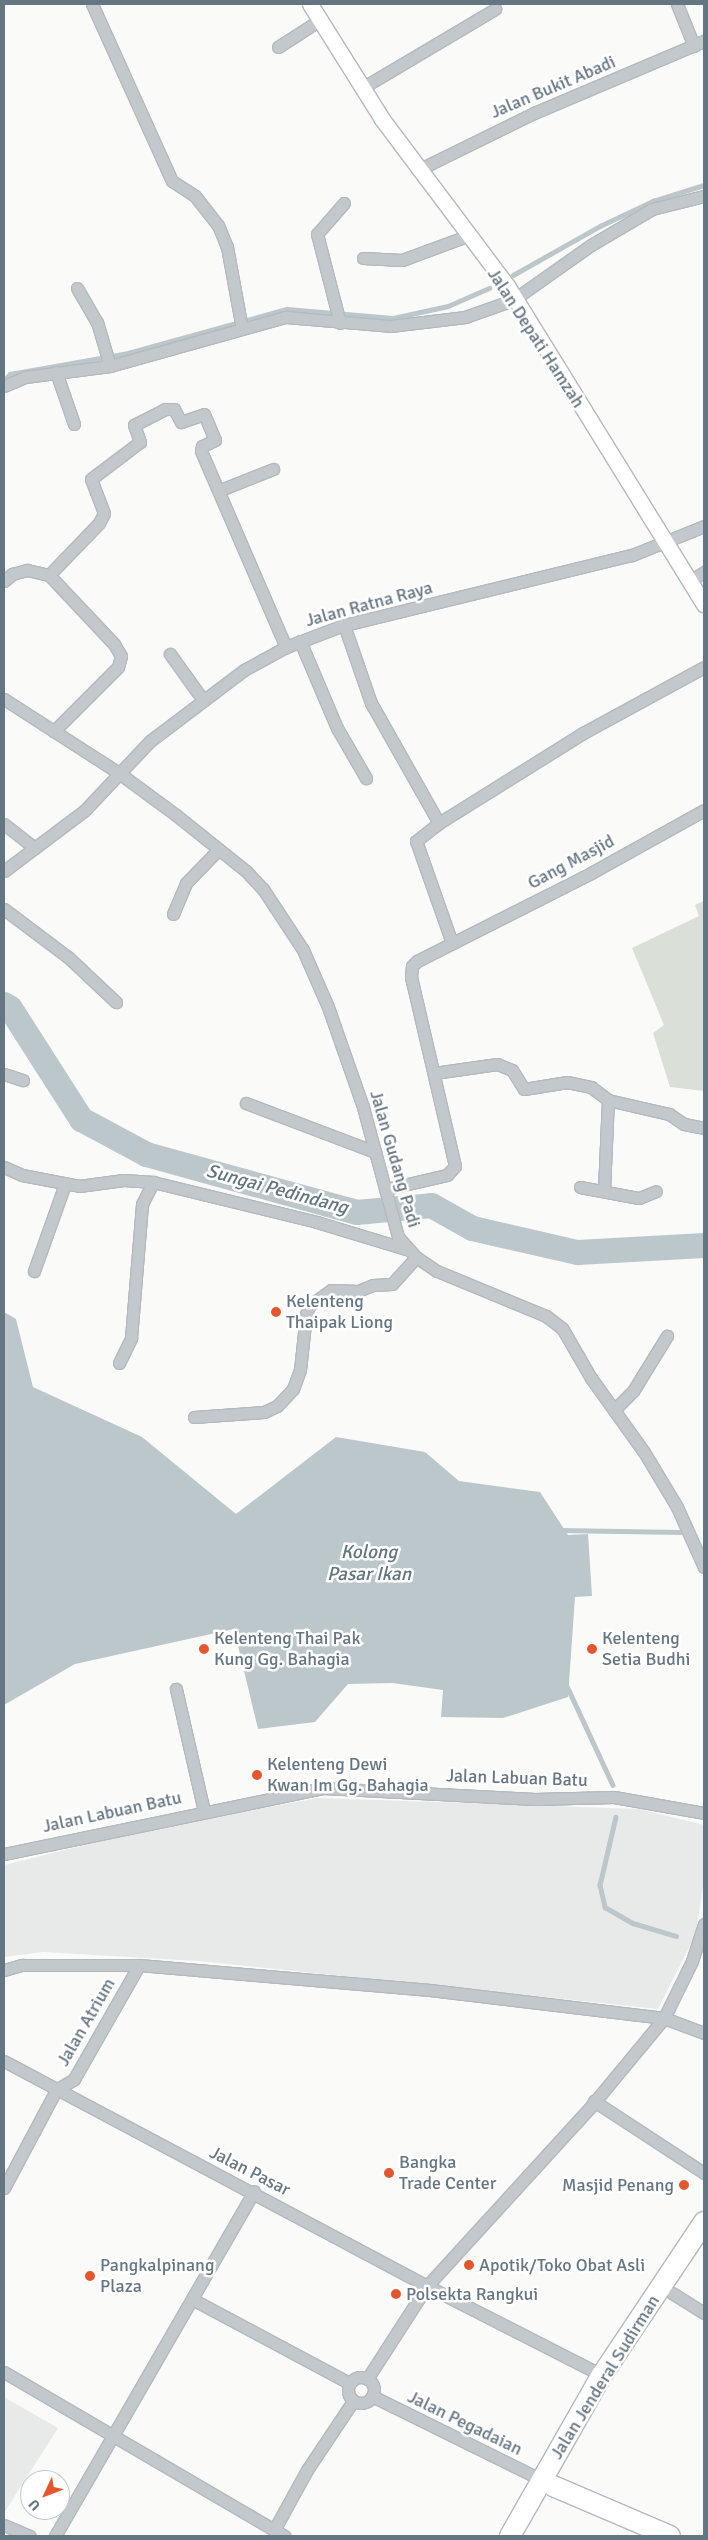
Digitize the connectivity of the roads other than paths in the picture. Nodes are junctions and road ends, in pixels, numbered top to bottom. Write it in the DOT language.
graph roads {
  1 [pos="92,4"];
  2 [pos="310,4"];
  3 [pos="677,4"];
  4 [pos="495,9"];
  5 [pos="320,20"];
  6 [pos="699,44"];
  7 [pos="278,47"];
  8 [pos="362,88"];
  9 [pos="418,170"];
  10 [pos="704,196"];
  11 [pos="344,204"];
  12 [pos="466,236"];
  13 [pos="363,258"];
  14 [pos="77,288"];
  15 [pos="513,300"];
  16 [pos="340,319"];
  17 [pos="242,327"];
  18 [pos="108,362"];
  19 [pos="56,372"];
  20 [pos="4,386"];
  21 [pos="74,424"];
  22 [pos="273,469"];
  23 [pos="220,490"];
  24 [pos="704,526"];
  25 [pos="665,542"];
  26 [pos="704,572"];
  27 [pos="49,575"];
  28 [pos="4,581"];
  29 [pos="690,581"];
  30 [pos="704,604"];
  31 [pos="344,626"];
  32 [pos="300,641"];
  33 [pos="286,647"];
  34 [pos="170,654"];
  35 [pos="704,667"];
  36 [pos="4,699"];
  37 [pos="203,700"];
  38 [pos="54,731"];
  39 [pos="119,773"];
  40 [pos="366,778"];
  41 [pos="704,810"];
  42 [pos="439,823"];
  43 [pos="4,824"];
  44 [pos="35,848"];
  45 [pos="219,850"];
  46 [pos="4,871"];
  47 [pos="4,909"];
  48 [pos="172,914"];
  49 [pos="452,943"];
  50 [pos="116,1002"];
  51 [pos="434,1073"];
  52 [pos="4,1074"];
  53 [pos="23,1080"];
  54 [pos="608,1100"];
  55 [pos="246,1103"];
  56 [pos="704,1128"];
  57 [pos="376,1152"];
  58 [pos="4,1167"];
  59 [pos="153,1182"];
  60 [pos="65,1184"];
  61 [pos="580,1187"];
  62 [pos="604,1190"];
  63 [pos="386,1191"];
  64 [pos="656,1191"];
  65 [pos="413,1254"];
  66 [pos="34,1271"];
  67 [pos="667,1336"];
  68 [pos="119,1363"];
  69 [pos="614,1410"];
  70 [pos="194,1417"];
  71 [pos="704,1567"];
  72 [pos="176,1689"];
  73 [pos="204,1811"];
  74 [pos="704,1813"];
  75 [pos="4,1854"];
  76 [pos="704,1924"];
  77 [pos="140,1965"];
  78 [pos="4,1970"];
  79 [pos="664,2018"];
  80 [pos="704,2033"];
  81 [pos="4,2061"];
  82 [pos="56,2090"];
  83 [pos="594,2101"];
  84 [pos="704,2173"];
  85 [pos="4,2188"];
  86 [pos="254,2191"];
  87 [pos="704,2222"];
  88 [pos="704,2244"];
  89 [pos="427,2286"];
  90 [pos="672,2293"];
  91 [pos="192,2298"];
  92 [pos="704,2313"];
  93 [pos="4,2372"];
  94 [pos="602,2375"];
  95 [pos="367,2379"];
  96 [pos="350,2383"];
  97 [pos="372,2396"];
  98 [pos="353,2401"];
  99 [pos="114,2435"];
  100 [pos="548,2483"];
  101 [pos="4,2525"];
  102 [pos="274,2530"];
  103 [pos="30,2536"];
  104 [pos="55,2536"];
  105 [pos="285,2536"];
  106 [pos="510,2536"];
  107 [pos="526,2536"];
  108 [pos="670,2536"];
  1 -- 17 [label="street"];
  2 -- 5 [label="main road, Jalan Depati Hamzah"];
  3 -- 6 [label="street"];
  4 -- 8 [label="street"];
  5 -- 7 [label="street"];
  5 -- 8 [label="main road, Jalan Depati Hamzah"];
  6 -- 9 [label="street, Jalan Bukit Abadi"];
  8 -- 9 [label="main road, Jalan Depati Hamzah"];
  9 -- 12 [label="main road, Jalan Depati Hamzah"];
  10 -- 15 [label="street"];
  11 -- 16 [label="street"];
  12 -- 13 [label="street"];
  12 -- 15 [label="main road, Jalan Depati Hamzah"];
  14 -- 18 [label="street"];
  15 -- 16 [label="street"];
  15 -- 25 [label="main road, Jalan Depati Hamzah"];
  16 -- 17 [label="street"];
  17 -- 18 [label="street"];
  18 -- 19 [label="street"];
  19 -- 20 [label="street"];
  19 -- 21 [label="street"];
  22 -- 23 [label="street"];
  23 -- 27 [label="street"];
  23 -- 33 [label="street"];
  24 -- 25 [label="street, Jalan Ratna Raya"];
  25 -- 29 [label="main road, Jalan Depati Hamzah"];
  25 -- 31 [label="street, Jalan Ratna Raya"];
  26 -- 29 [label="street"];
  27 -- 28 [label="street"];
  27 -- 38 [label="street"];
  29 -- 30 [label="main road, Jalan Depati Hamzah"];
  31 -- 32 [label="street, Jalan Ratna Raya"];
  31 -- 42 [label="street"];
  32 -- 33 [label="street, Jalan Ratna Raya"];
  32 -- 40 [label="street"];
  33 -- 37 [label="street, Jalan Ratna Raya"];
  34 -- 37 [label="street"];
  35 -- 42 [label="street"];
  36 -- 38 [label="street, Jalan Gudang Padi"];
  37 -- 39 [label="street, Jalan Ratna Raya"];
  38 -- 39 [label="street, Jalan Gudang Padi"];
  39 -- 44 [label="street, Jalan Ratna Raya"];
  39 -- 45 [label="street, Jalan Gudang Padi"];
  41 -- 49 [label="street, Gang Masjid"];
  42 -- 49 [label="street"];
  43 -- 44 [label="street"];
  44 -- 46 [label="street, Jalan Ratna Raya"];
  45 -- 48 [label="street"];
  45 -- 57 [label="street, Jalan Gudang Padi"];
  47 -- 50 [label="street"];
  49 -- 51 [label="street, Gang Masjid"];
  51 -- 54 [label="street"];
  51 -- 63 [label="street"];
  52 -- 53 [label="street"];
  54 -- 56 [label="street"];
  54 -- 62 [label="street"];
  55 -- 57 [label="street"];
  57 -- 63 [label="street, Jalan Gudang Padi"];
  58 -- 60 [label="street"];
  59 -- 60 [label="street"];
  59 -- 65 [label="street"];
  59 -- 68 [label="street"];
  60 -- 66 [label="street"];
  61 -- 62 [label="street"];
  62 -- 64 [label="street"];
  63 -- 65 [label="street, Jalan Gudang Padi"];
  65 -- 69 [label="street, Jalan Gudang Padi"];
  65 -- 70 [label="street"];
  67 -- 69 [label="street"];
  69 -- 71 [label="street, Jalan Gudang Padi"];
  72 -- 73 [label="street"];
  73 -- 74 [label="street, Jalan Labuan Batu"];
  73 -- 75 [label="street, Jalan Labuan Batu"];
  76 -- 79 [label="street"];
  77 -- 78 [label="street"];
  77 -- 79 [label="street"];
  77 -- 82 [label="street, Jalan Atrium"];
  79 -- 80 [label="street"];
  79 -- 83 [label="street"];
  81 -- 82 [label="street, Jalan Pasar"];
  82 -- 85 [label="street"];
  82 -- 86 [label="street, Jalan Pasar"];
  83 -- 84 [label="street"];
  83 -- 89 [label="street"];
  86 -- 89 [label="street, Jalan Pasar"];
  86 -- 91 [label="street"];
  87 -- 94 [label="highway, Jalan Jenderal Sudirman"];
  88 -- 90 [label="highway, Jalan Jenderal Sudirman"];
  89 -- 94 [label="street, Jalan Pasar"];
  89 -- 95 [label="street"];
  90 -- 92 [label="street"];
  90 -- 100 [label="highway, Jalan Jenderal Sudirman"];
  91 -- 96 [label="street"];
  91 -- 99 [label="street"];
  93 -- 99 [label="street"];
  94 -- 100 [label="highway, Jalan Jenderal Sudirman"];
  95 -- 96 [label="street"];
  95 -- 97 [label="street"];
  96 -- 98 [label="street"];
  97 -- 98 [label="street"];
  97 -- 100 [label="street, Jalan Pegadaian"];
  98 -- 102 [label="street"];
  99 -- 102 [label="street"];
  99 -- 104 [label="street"];
  100 -- 106 [label="highway, Jalan Jenderal Sudirman"];
  100 -- 107 [label="highway, Jalan Jenderal Sudirman"];
  100 -- 108 [label="highway"];
  101 -- 103 [label="street"];
  102 -- 105 [label="street"];
}
